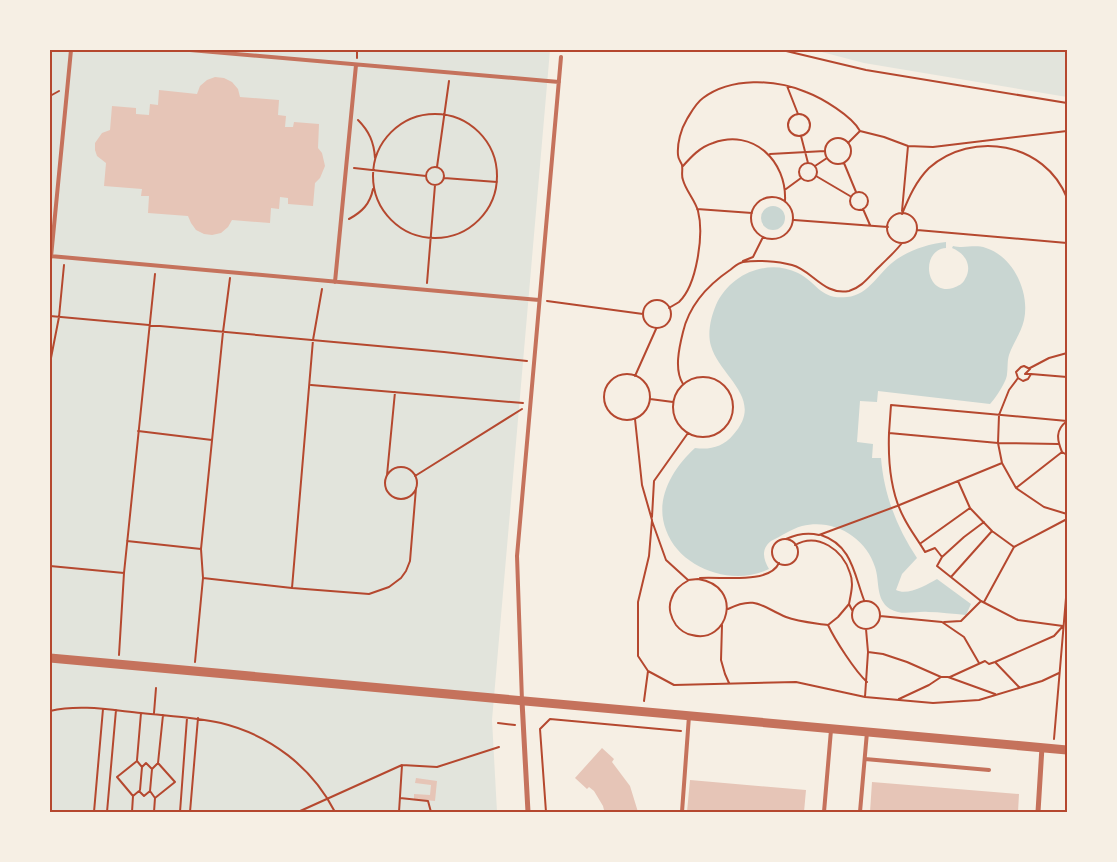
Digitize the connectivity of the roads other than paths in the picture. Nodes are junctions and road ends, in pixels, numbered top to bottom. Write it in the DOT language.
graph roads {
  1 [pos="71,50"];
  2 [pos="190,50"];
  3 [pos="561,57"];
  4 [pos="356,65"];
  5 [pos="559,82"];
  6 [pos="51,256"];
  7 [pos="335,282"];
  8 [pos="540,300"];
  9 [pos="50,658"];
  10 [pos="522,701"];
  11 [pos="689,716"];
  12 [pos="832,728"];
  13 [pos="867,732"];
  14 [pos="1042,748"];
  15 [pos="1067,750"];
  16 [pos="865,759"];
  17 [pos="989,770"];
  18 [pos="528,812"];
  19 [pos="682,812"];
  20 [pos="824,812"];
  21 [pos="860,812"];
  22 [pos="1038,812"];
  1 -- 6 [label="lane"];
  2 -- 4 [label="lane"];
  3 -- 5 [label="lane"];
  4 -- 5 [label="lane"];
  4 -- 7 [label="lane"];
  5 -- 8 [label="lane"];
  6 -- 7 [label="lane"];
  7 -- 8 [label="lane"];
  8 -- 10 [label="lane"];
  9 -- 10 [label="street"];
  10 -- 11 [label="street"];
  10 -- 18 [label="street"];
  11 -- 12 [label="street"];
  11 -- 19 [label="lane"];
  12 -- 13 [label="street"];
  12 -- 20 [label="lane"];
  13 -- 14 [label="street"];
  13 -- 16 [label="lane"];
  14 -- 15 [label="street"];
  14 -- 22 [label="street"];
  16 -- 17 [label="lane"];
  16 -- 21 [label="lane"];
}
